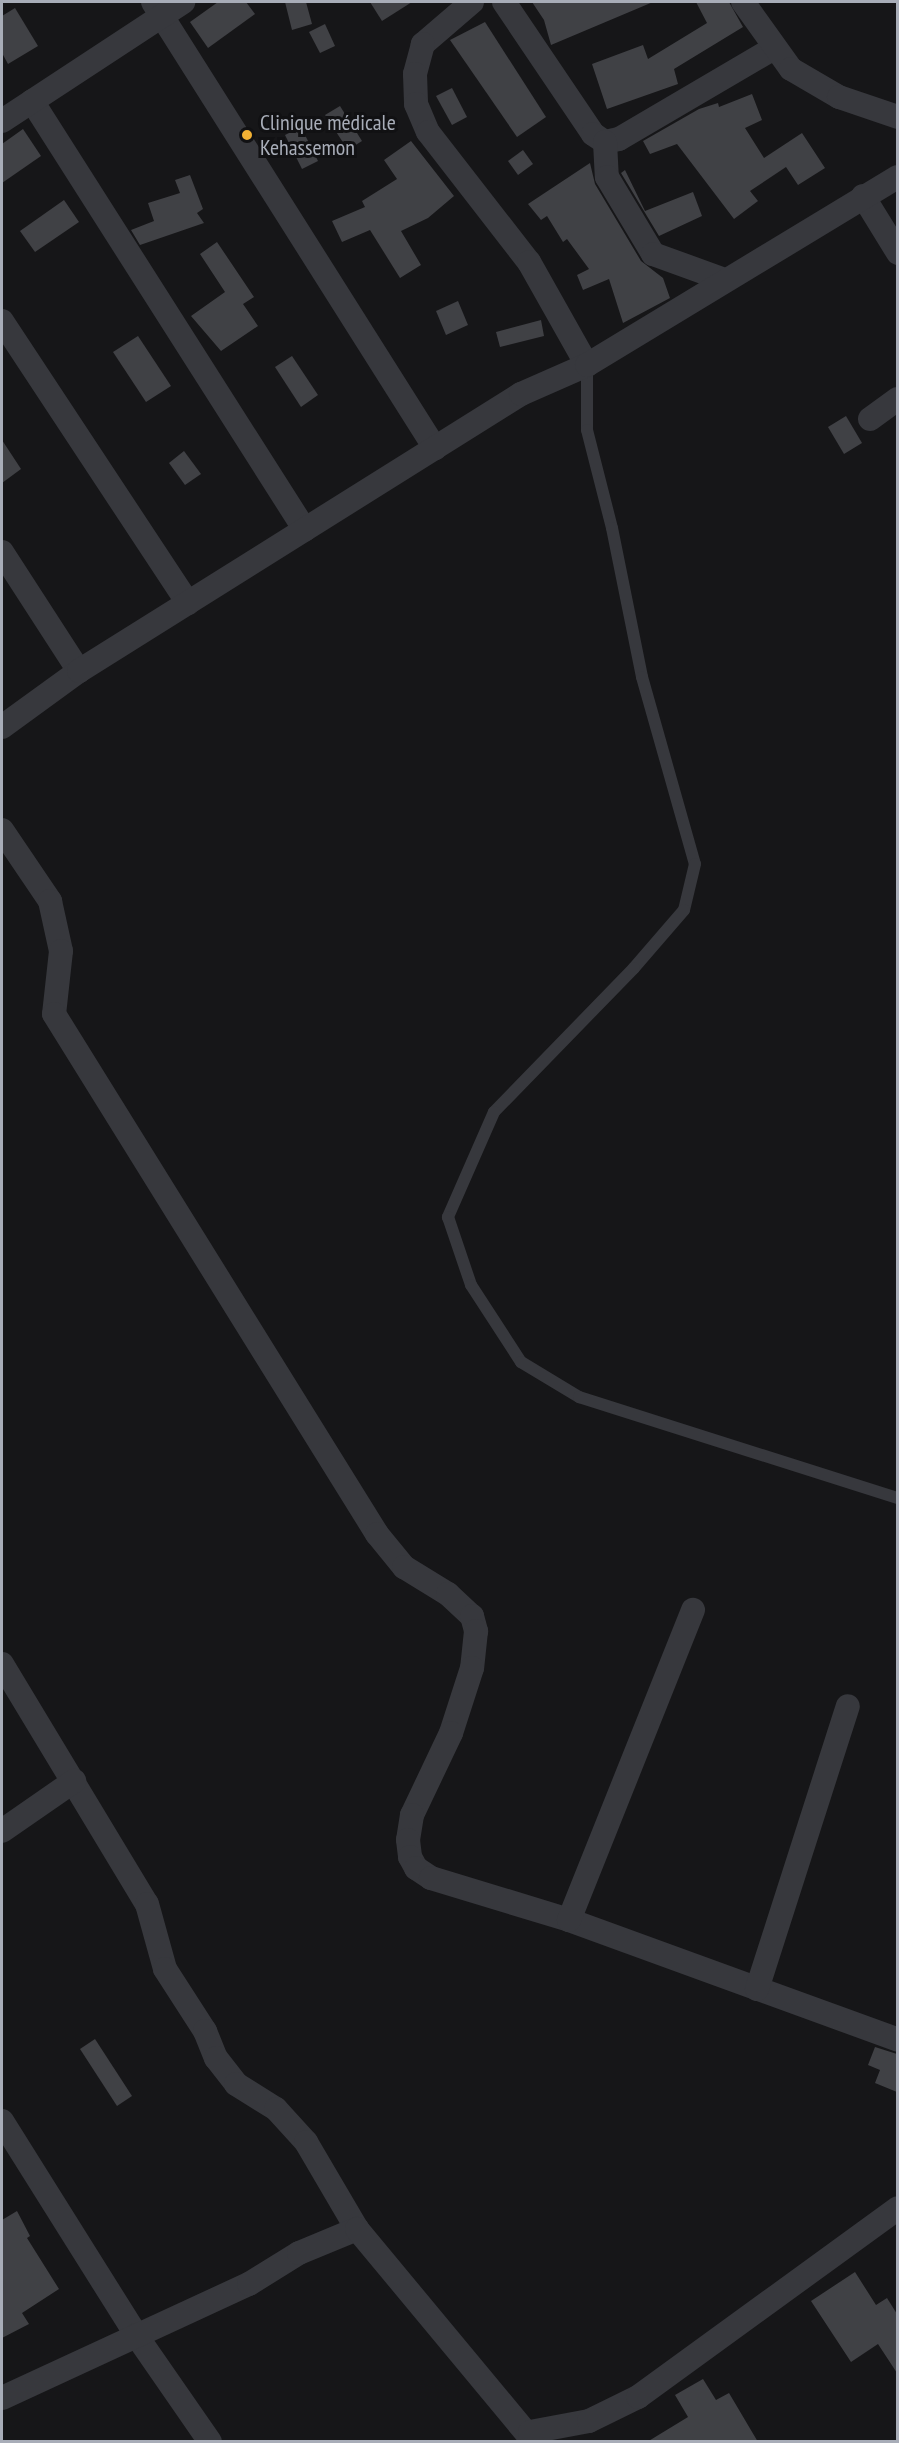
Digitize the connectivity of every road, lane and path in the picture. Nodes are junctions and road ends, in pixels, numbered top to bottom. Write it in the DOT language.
graph roads {
  1 [pos="183,2"];
  2 [pos="472,2"];
  3 [pos="504,2"];
  4 [pos="743,2"];
  5 [pos="156,8"];
  6 [pos="774,48"];
  7 [pos="32,101"];
  8 [pos="897,117"];
  9 [pos="2,121"];
  10 [pos="604,142"];
  11 [pos="897,177"];
  12 [pos="863,196"];
  13 [pos="897,253"];
  14 [pos="725,280"];
  15 [pos="2,321"];
  16 [pos="587,365"];
  17 [pos="897,399"];
  18 [pos="870,419"];
  19 [pos="435,448"];
  20 [pos="305,530"];
  21 [pos="2,552"];
  22 [pos="188,603"];
  23 [pos="79,671"];
  24 [pos="2,727"];
  25 [pos="2,830"];
  26 [pos="897,1498"];
  27 [pos="693,1610"];
  28 [pos="2,1664"];
  29 [pos="848,1706"];
  30 [pos="74,1781"];
  31 [pos="2,1831"];
  32 [pos="568,1920"];
  33 [pos="757,1989"];
  34 [pos="897,2040"];
  35 [pos="2,2121"];
  36 [pos="897,2208"];
  37 [pos="357,2229"];
  38 [pos="136,2335"];
  39 [pos="2,2398"];
  40 [pos="532,2437"];
  41 [pos="210,2442"];
  1 -- 5 [label="street"];
  2 -- 16 [label="street"];
  3 -- 10 [label="street"];
  4 -- 6 [label="street"];
  5 -- 7 [label="street"];
  5 -- 19 [label="street"];
  6 -- 8 [label="street"];
  6 -- 10 [label="street"];
  7 -- 9 [label="street"];
  7 -- 20 [label="street"];
  10 -- 14 [label="street"];
  11 -- 12 [label="street"];
  12 -- 13 [label="street"];
  12 -- 14 [label="street"];
  14 -- 16 [label="street"];
  15 -- 22 [label="street"];
  16 -- 19 [label="street"];
  16 -- 26 [label="lane"];
  17 -- 18 [label="street"];
  19 -- 20 [label="street"];
  20 -- 22 [label="street"];
  21 -- 23 [label="street"];
  22 -- 23 [label="street"];
  23 -- 24 [label="street"];
  25 -- 32 [label="street"];
  27 -- 32 [label="street"];
  28 -- 30 [label="street"];
  29 -- 33 [label="street"];
  30 -- 31 [label="street"];
  30 -- 37 [label="street"];
  32 -- 33 [label="street"];
  33 -- 34 [label="street"];
  35 -- 38 [label="street"];
  36 -- 40 [label="street"];
  37 -- 38 [label="street"];
  37 -- 40 [label="street"];
  38 -- 39 [label="street"];
  38 -- 41 [label="street"];
}
